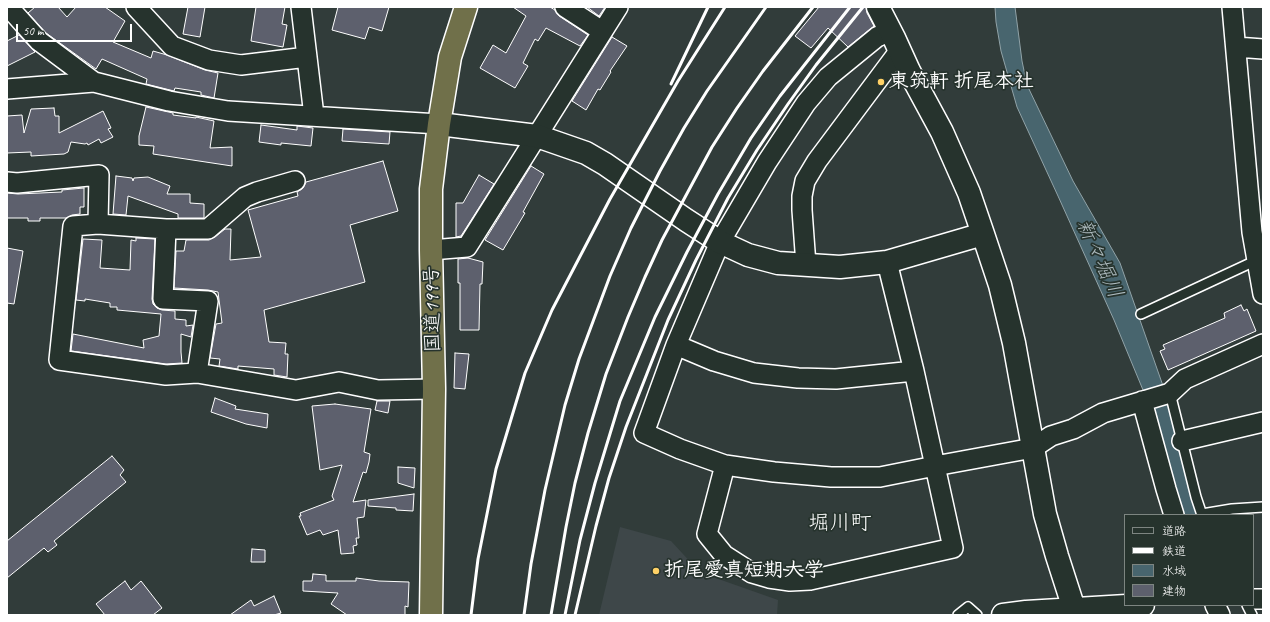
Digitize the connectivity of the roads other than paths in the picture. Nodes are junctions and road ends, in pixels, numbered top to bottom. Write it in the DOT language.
graph roads {
  1 [pos="10,7"];
  2 [pos="136,7"];
  3 [pos="301,7"];
  4 [pos="466,7"];
  5 [pos="565,7"];
  6 [pos="618,7"];
  7 [pos="878,7"];
  8 [pos="1232,7"];
  9 [pos="890,30"];
  10 [pos="602,31"];
  11 [pos="1236,47"];
  12 [pos="900,50"];
  13 [pos="1263,50"];
  14 [pos="307,56"];
  15 [pos="94,82"];
  16 [pos="7,89"];
  17 [pos="314,116"];
  18 [pos="439,124"];
  19 [pos="538,136"];
  20 [pos="296,181"];
  21 [pos="7,182"];
  22 [pos="98,224"];
  23 [pos="166,229"];
  24 [pos="983,234"];
  25 [pos="720,242"];
  26 [pos="431,250"];
  27 [pos="1257,260"];
  28 [pos="887,262"];
  29 [pos="806,265"];
  30 [pos="1263,294"];
  31 [pos="1141,314"];
  32 [pos="1263,344"];
  33 [pos="676,345"];
  34 [pos="914,371"];
  35 [pos="197,373"];
  36 [pos="434,389"];
  37 [pos="1167,394"];
  38 [pos="1144,400"];
  39 [pos="1263,422"];
  40 [pos="1182,441"];
  41 [pos="1033,448"];
  42 [pos="725,465"];
  43 [pos="935,466"];
  44 [pos="1263,507"];
  45 [pos="1174,514"];
  46 [pos="1202,514"];
  47 [pos="1207,514"];
  48 [pos="1133,606"];
  49 [pos="1215,606"];
  50 [pos="1248,606"];
  51 [pos="1075,612"];
  52 [pos="431,615"];
  53 [pos="958,615"];
  54 [pos="977,615"];
  55 [pos="1003,615"];
  56 [pos="1220,615"];
  57 [pos="1252,615"];
  1 -- 15 [label="street"];
  2 -- 14 [label="street"];
  3 -- 14 [label="street"];
  4 -- 18 [label="highway, 国道199号"];
  5 -- 10 [label="street"];
  6 -- 10 [label="street"];
  7 -- 9 [label="street"];
  8 -- 11 [label="street"];
  9 -- 12 [label="street"];
  9 -- 25 [label="street"];
  10 -- 19 [label="street"];
  11 -- 13 [label="street"];
  11 -- 27 [label="street"];
  12 -- 24 [label="street"];
  12 -- 29 [label="street"];
  14 -- 17 [label="street"];
  15 -- 16 [label="street"];
  15 -- 17 [label="street"];
  17 -- 18 [label="street"];
  18 -- 19 [label="street"];
  18 -- 26 [label="highway, 国道199号"];
  19 -- 25 [label="street"];
  19 -- 26 [label="street"];
  20 -- 23 [label="street"];
  21 -- 22 [label="street"];
  22 -- 23 [label="street"];
  22 -- 35 [label="street"];
  23 -- 35 [label="street"];
  24 -- 28 [label="street"];
  24 -- 41 [label="street"];
  25 -- 29 [label="street"];
  25 -- 33 [label="street"];
  26 -- 36 [label="highway, 国道199号"];
  27 -- 30 [label="street"];
  27 -- 31 [label="lane"];
  28 -- 29 [label="street"];
  28 -- 34 [label="street"];
  32 -- 37 [label="street"];
  33 -- 34 [label="street"];
  33 -- 42 [label="street"];
  34 -- 43 [label="street"];
  35 -- 36 [label="street"];
  36 -- 52 [label="highway, 国道199号"];
  37 -- 38 [label="street"];
  37 -- 40 [label="lane"];
  38 -- 41 [label="street"];
  38 -- 45 [label="street"];
  39 -- 40 [label="street"];
  40 -- 46 [label="lane"];
  41 -- 43 [label="street"];
  41 -- 51 [label="street"];
  42 -- 43 [label="street"];
  42 -- 43 [label="street"];
  44 -- 47 [label="lane"];
  48 -- 51 [label="street"];
  49 -- 56 [label="street"];
  50 -- 57 [label="lane"];
  51 -- 55 [label="street"];
  53 -- 54 [label="lane"];
}
